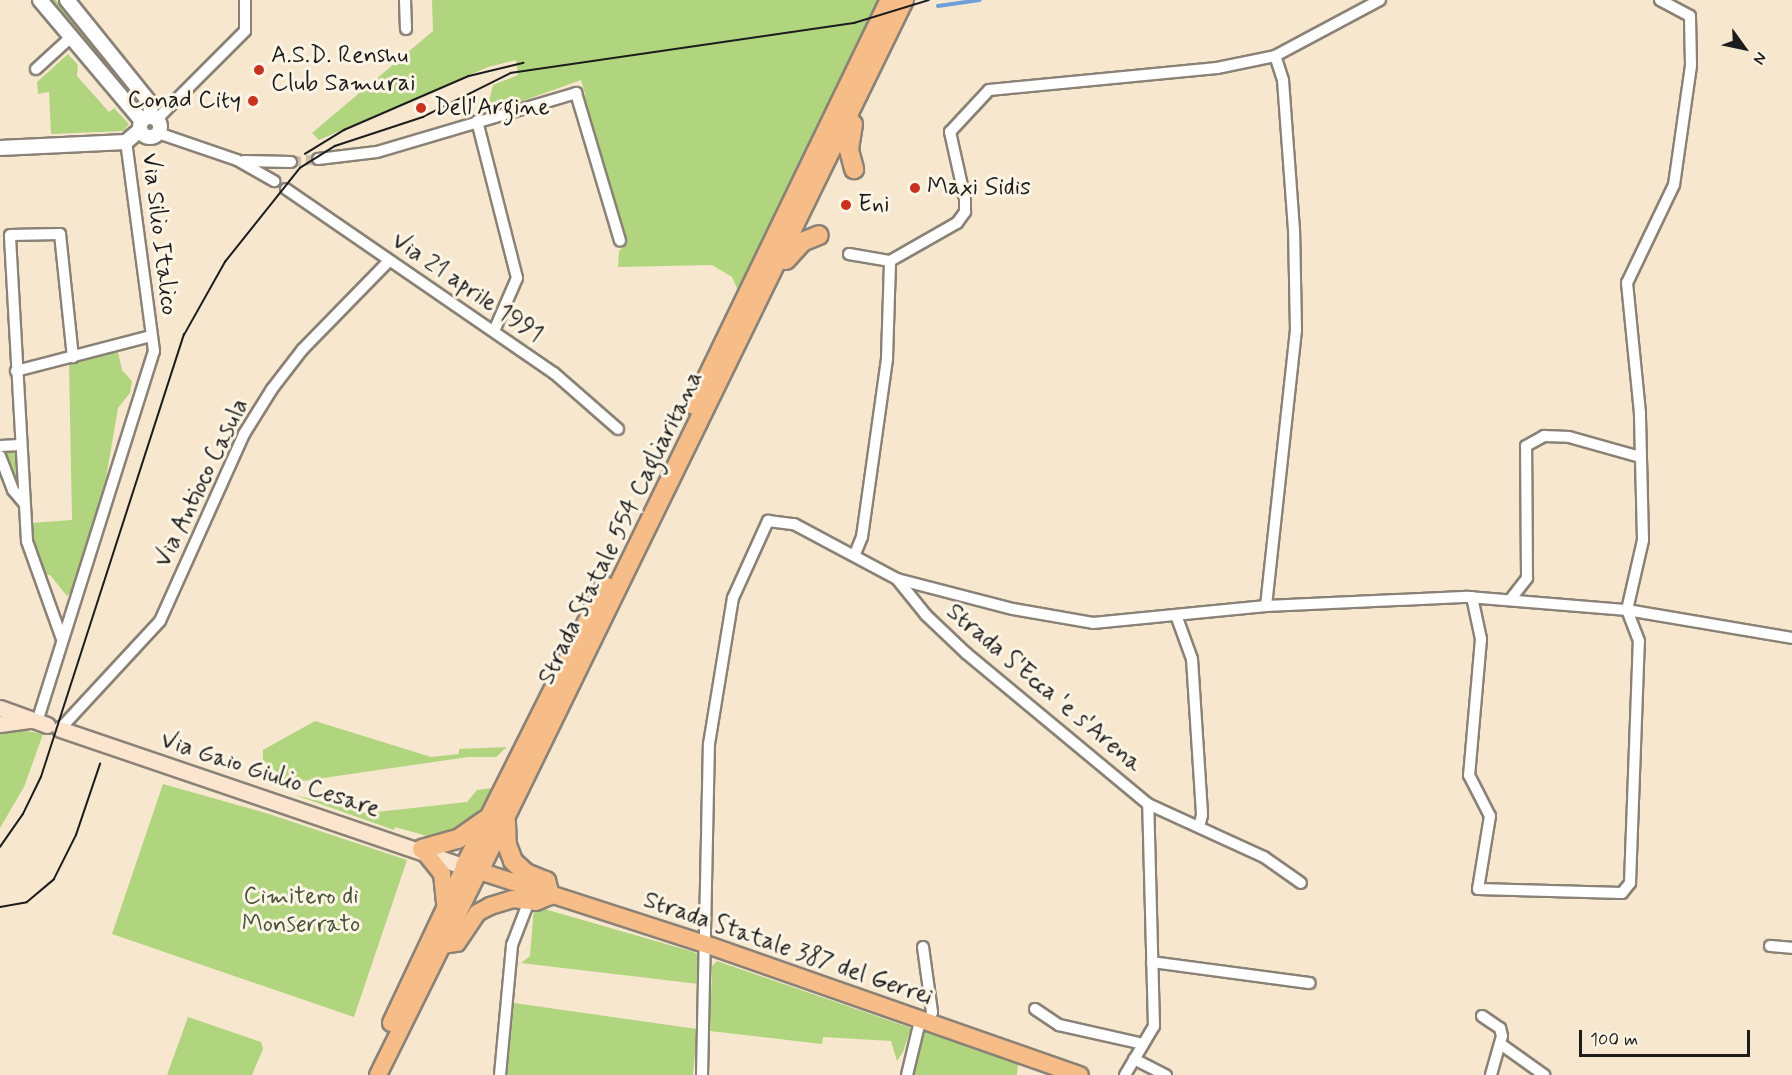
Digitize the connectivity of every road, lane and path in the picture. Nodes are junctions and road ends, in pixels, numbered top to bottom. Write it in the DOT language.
graph roads {
  1 [pos="39,0"];
  2 [pos="66,0"];
  3 [pos="246,0"];
  4 [pos="405,0"];
  5 [pos="890,0"];
  6 [pos="904,0"];
  7 [pos="1380,0"];
  8 [pos="1660,0"];
  9 [pos="887,19"];
  10 [pos="406,29"];
  11 [pos="71,37"];
  12 [pos="1275,56"];
  13 [pos="36,69"];
  14 [pos="856,104"];
  15 [pos="477,121"];
  16 [pos="149,124"];
  17 [pos="126,142"];
  18 [pos="0,148"];
  19 [pos="318,159"];
  20 [pos="237,160"];
  21 [pos="291,162"];
  22 [pos="854,169"];
  23 [pos="274,181"];
  24 [pos="286,189"];
  25 [pos="819,235"];
  26 [pos="620,242"];
  27 [pos="849,254"];
  28 [pos="389,261"];
  29 [pos="890,261"];
  30 [pos="771,277"];
  31 [pos="494,332"];
  32 [pos="152,336"];
  33 [pos="73,357"];
  34 [pos="16,371"];
  35 [pos="618,429"];
  36 [pos="20,445"];
  37 [pos="0,446"];
  38 [pos="0,456"];
  39 [pos="1640,457"];
  40 [pos="24,502"];
  41 [pos="855,554"];
  42 [pos="897,579"];
  43 [pos="1472,597"];
  44 [pos="1510,600"];
  45 [pos="1266,606"];
  46 [pos="1627,610"];
  47 [pos="1176,615"];
  48 [pos="1792,638"];
  49 [pos="62,639"];
  50 [pos="0,708"];
  51 [pos="0,724"];
  52 [pos="43,724"];
  53 [pos="1148,804"];
  54 [pos="509,812"];
  55 [pos="490,814"];
  56 [pos="1199,827"];
  57 [pos="422,849"];
  58 [pos="472,869"];
  59 [pos="1301,883"];
  60 [pos="550,896"];
  61 [pos="529,901"];
  62 [pos="441,915"];
  63 [pos="705,944"];
  64 [pos="442,945"];
  65 [pos="1770,946"];
  66 [pos="923,947"];
  67 [pos="1792,948"];
  68 [pos="1152,962"];
  69 [pos="1310,983"];
  70 [pos="1035,1008"];
  71 [pos="1482,1016"];
  72 [pos="924,1022"];
  73 [pos="1143,1044"];
  74 [pos="1502,1045"];
  75 [pos="1134,1059"];
  76 [pos="367,1075"];
  77 [pos="378,1075"];
  78 [pos="500,1075"];
  79 [pos="702,1075"];
  80 [pos="907,1075"];
  81 [pos="1080,1075"];
  82 [pos="1125,1075"];
  83 [pos="1166,1075"];
  84 [pos="1491,1075"];
  85 [pos="1544,1075"];
  1 -- 11 [label="street"];
  2 -- 16 [label="street"];
  3 -- 16 [label="street"];
  4 -- 10 [label="street"];
  5 -- 9 [label="highway, Strada Statale 554 Cagliaritana"];
  6 -- 9 [label="highway, Strada Statale 554 Cagliaritana"];
  7 -- 12 [label="street"];
  8 -- 39 [label="street"];
  9 -- 14 [label="highway, Strada Statale 554 Cagliaritana"];
  9 -- 55 [label="highway, Strada Statale 554 Cagliaritana"];
  11 -- 13 [label="street"];
  11 -- 16 [label="street"];
  12 -- 29 [label="street"];
  12 -- 45 [label="street"];
  14 -- 22 [label="highway"];
  14 -- 30 [label="highway, Strada Statale 554 Cagliaritana"];
  15 -- 19 [label="street"];
  15 -- 26 [label="street"];
  15 -- 31 [label="street"];
  16 -- 17 [label="street"];
  16 -- 20 [label="street"];
  17 -- 18 [label="street"];
  17 -- 32 [label="street, Via Silio Italico"];
  20 -- 21 [label="street"];
  20 -- 23 [label="street"];
  24 -- 28 [label="street, Via 21 aprile 1991"];
  25 -- 30 [label="highway"];
  27 -- 29 [label="street"];
  28 -- 31 [label="street, Via 21 aprile 1991"];
  28 -- 52 [label="street, Via Antioco Casula"];
  29 -- 41 [label="street"];
  30 -- 54 [label="highway, Strada Statale 554 Cagliaritana"];
  31 -- 35 [label="street, Via 21 aprile 1991"];
  32 -- 33 [label="street, Via Silio Italico"];
  32 -- 49 [label="street"];
  33 -- 34 [label="street, Via Silio Italico"];
  33 -- 34 [label="street"];
  34 -- 36 [label="street"];
  36 -- 37 [label="street"];
  36 -- 40 [label="street"];
  38 -- 40 [label="street"];
  39 -- 44 [label="street"];
  39 -- 46 [label="street"];
  40 -- 49 [label="street"];
  41 -- 42 [label="street, Strada S'Ecca 'e s'Arena"];
  41 -- 63 [label="street, Strada S'Ecca 'e s'Arena"];
  42 -- 47 [label="street"];
  42 -- 53 [label="street, Strada S'Ecca 'e s'Arena"];
  43 -- 44 [label="street"];
  43 -- 45 [label="street"];
  43 -- 46 [label="street"];
  44 -- 46 [label="street"];
  45 -- 47 [label="street"];
  46 -- 48 [label="street"];
  47 -- 56 [label="street"];
  49 -- 52 [label="street"];
  50 -- 52 [label="main road, Via Gaio Giulio Cesare"];
  51 -- 52 [label="main road, Via Gaio Giulio Cesare"];
  52 -- 57 [label="main road, Via Gaio Giulio Cesare"];
  53 -- 56 [label="street, Strada S'Ecca 'e s'Arena"];
  53 -- 68 [label="street"];
  54 -- 58 [label="highway, Strada Statale 554 Cagliaritana"];
  54 -- 60 [label="highway"];
  55 -- 57 [label="highway"];
  55 -- 58 [label="highway, Strada Statale 554 Cagliaritana"];
  56 -- 59 [label="street, Strada S'Ecca 'e s'Arena"];
  57 -- 58 [label="main road, Via Gaio Giulio Cesare"];
  57 -- 62 [label="main road"];
  58 -- 60 [label="main road, Strada Statale 387 del Gerrei"];
  58 -- 62 [label="main road, Strada Statale 554 Cagliaritana"];
  58 -- 64 [label="main road, Strada Statale 554 Cagliaritana"];
  60 -- 61 [label="main road"];
  60 -- 63 [label="main road, Strada Statale 387 del Gerrei"];
  61 -- 64 [label="main road"];
  61 -- 78 [label="street"];
  62 -- 76 [label="main road, Strada Statale 554 Cagliaritana"];
  63 -- 72 [label="main road, Strada Statale 387 del Gerrei"];
  63 -- 79 [label="street"];
  64 -- 77 [label="main road, Strada Statale 554 Cagliaritana"];
  65 -- 67 [label="street"];
  66 -- 72 [label="street"];
  68 -- 69 [label="street"];
  68 -- 73 [label="street"];
  70 -- 73 [label="street"];
  71 -- 74 [label="street"];
  72 -- 80 [label="street"];
  72 -- 81 [label="main road, Strada Statale 387 del Gerrei"];
  73 -- 75 [label="street"];
  74 -- 84 [label="street"];
  74 -- 85 [label="street"];
  75 -- 82 [label="street"];
  75 -- 83 [label="street"];
}
